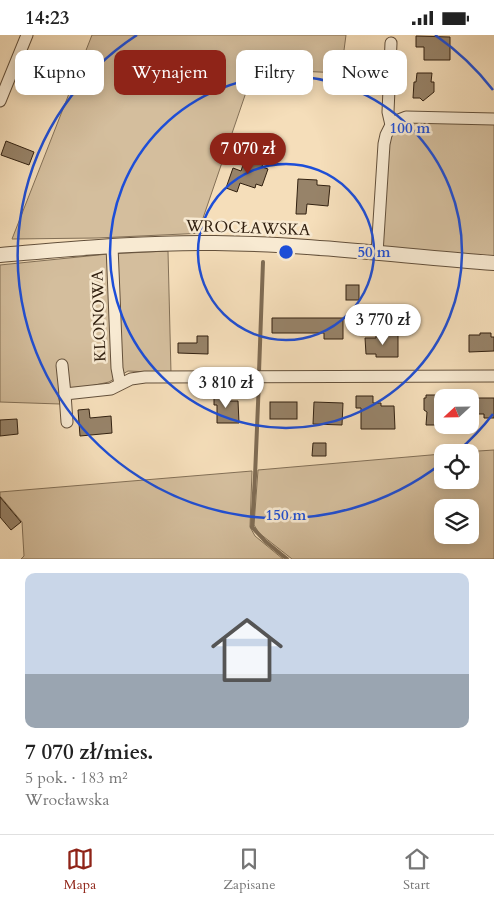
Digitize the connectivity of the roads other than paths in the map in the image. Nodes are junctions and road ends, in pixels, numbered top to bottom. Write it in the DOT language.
graph roads {
  1 [pos="27,35"];
  2 [pos="391,43"];
  3 [pos="0,101"];
  4 [pos="494,119"];
  5 [pos="392,125"];
  6 [pos="112,246"];
  7 [pos="377,253"];
  8 [pos="0,255"];
  9 [pos="494,263"];
  10 [pos="62,365"];
  11 [pos="494,376"];
  12 [pos="120,384"];
  13 [pos="65,394"];
  14 [pos="67,422"];
  1 -- 3 [label="street"];
  2 -- 5 [label="street"];
  4 -- 5 [label="street"];
  5 -- 7 [label="street"];
  6 -- 7 [label="street, WROCŁAWSKA"];
  6 -- 8 [label="street, WROCŁAWSKA"];
  6 -- 12 [label="street, KLONOWA"];
  7 -- 9 [label="street, WROCŁAWSKA"];
  10 -- 13 [label="street"];
  11 -- 12 [label="street"];
  12 -- 13 [label="street"];
  13 -- 14 [label="street"];
}
